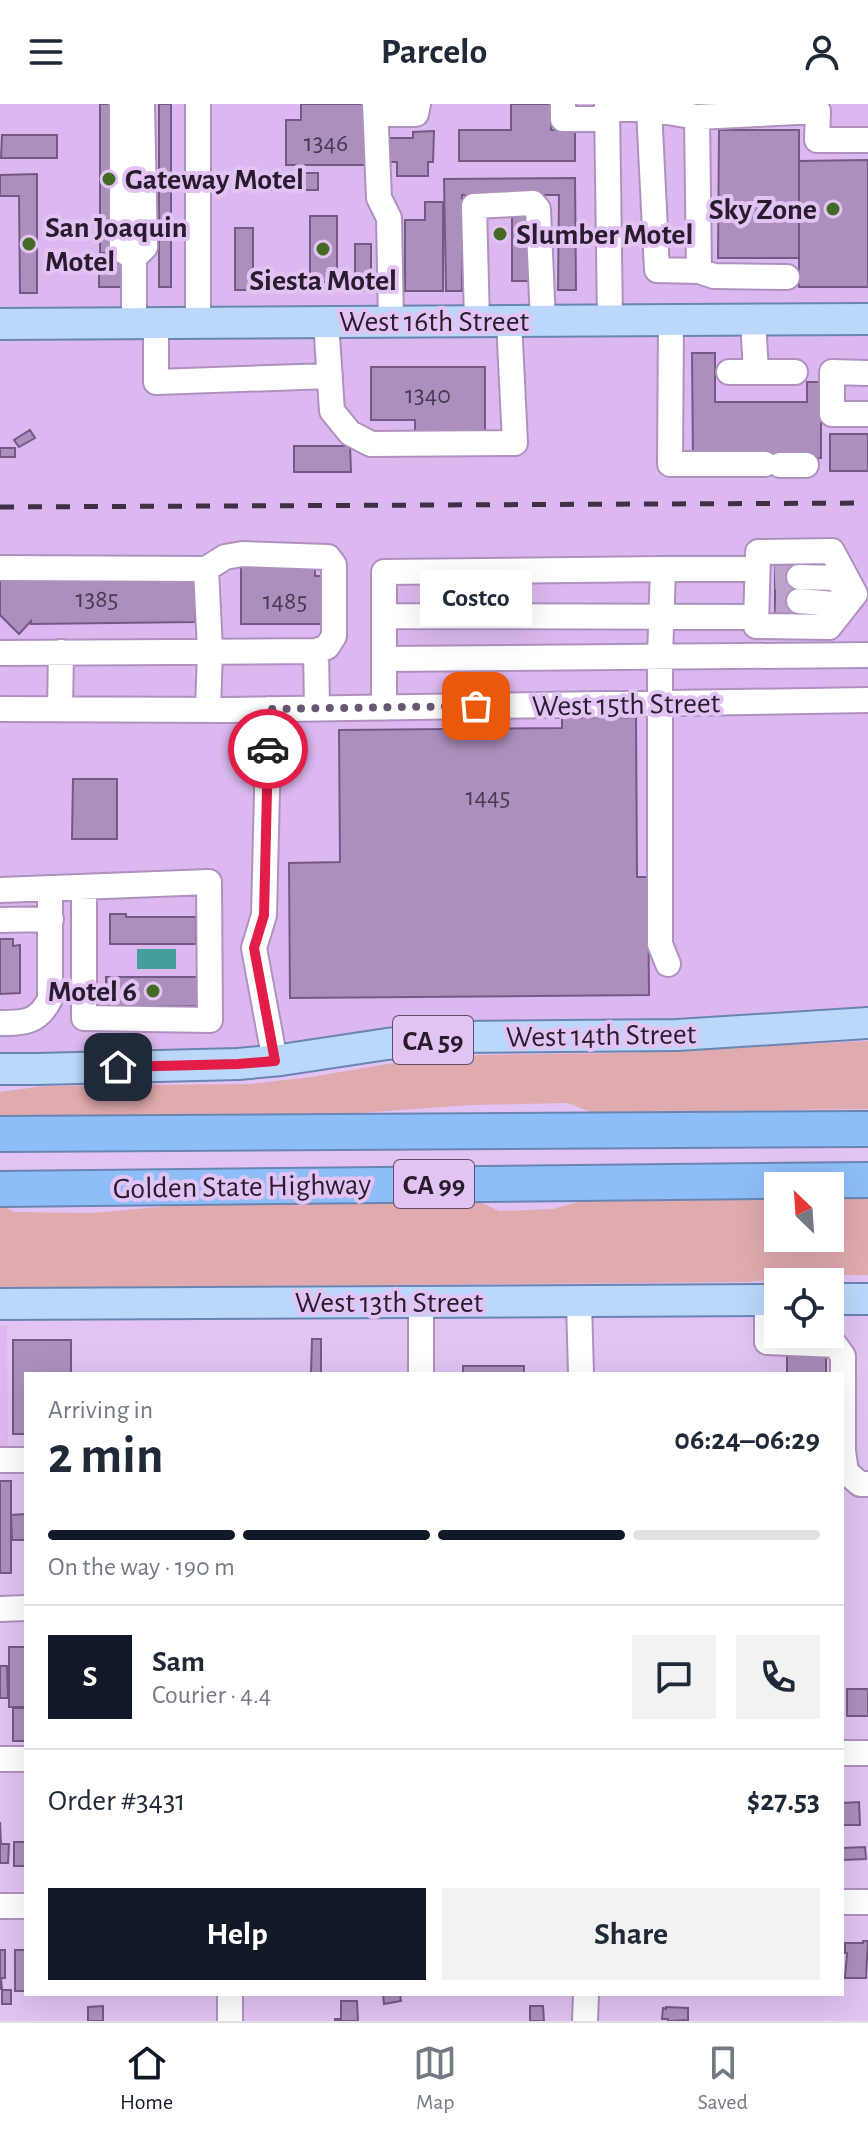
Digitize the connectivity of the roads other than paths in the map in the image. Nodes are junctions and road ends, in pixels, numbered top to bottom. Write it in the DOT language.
graph roads {
  1 [pos="122,104"];
  2 [pos="142,104"];
  3 [pos="198,104"];
  4 [pos="418,104"];
  5 [pos="563,104"];
  6 [pos="376,109"];
  7 [pos="649,109"];
  8 [pos="739,109"];
  9 [pos="607,111"];
  10 [pos="697,117"];
  11 [pos="868,140"];
  12 [pos="134,258"];
  13 [pos="699,271"];
  14 [pos="787,277"];
  15 [pos="868,319"];
  16 [pos="610,320"];
  17 [pos="671,320"];
  18 [pos="753,320"];
  19 [pos="391,321"];
  20 [pos="477,321"];
  21 [pos="509,321"];
  22 [pos="543,321"];
  23 [pos="326,322"];
  24 [pos="145,323"];
  25 [pos="198,323"];
  26 [pos="0,324"];
  27 [pos="729,372"];
  28 [pos="756,372"];
  29 [pos="795,372"];
  30 [pos="868,373"];
  31 [pos="330,376"];
  32 [pos="868,414"];
  33 [pos="806,465"];
  34 [pos="0,568"];
  35 [pos="206,569"];
  36 [pos="663,569"];
  37 [pos="769,590"];
  38 [pos="861,594"];
  39 [pos="384,616"];
  40 [pos="661,617"];
  41 [pos="210,650"];
  42 [pos="316,651"];
  43 [pos="61,652"];
  44 [pos="0,653"];
  45 [pos="868,655"];
  46 [pos="660,656"];
  47 [pos="384,659"];
  48 [pos="868,700"];
  49 [pos="661,704"];
  50 [pos="317,708"];
  51 [pos="384,708"];
  52 [pos="0,709"];
  53 [pos="60,709"];
  54 [pos="269,709"];
  55 [pos="208,710"];
  56 [pos="84,887"];
  57 [pos="50,888"];
  58 [pos="0,890"];
  59 [pos="51,919"];
  60 [pos="0,920"];
  61 [pos="668,964"];
  62 [pos="0,1023"];
  63 [pos="868,1023"];
  64 [pos="275,1061"];
  65 [pos="0,1069"];
  66 [pos="868,1129"];
  67 [pos="0,1134"];
  68 [pos="868,1180"];
  69 [pos="0,1189"];
  70 [pos="844,1299"];
  71 [pos="868,1299"];
  72 [pos="764,1300"];
  73 [pos="421,1301"];
  74 [pos="579,1302"];
  75 [pos="0,1304"];
  76 [pos="838,1348"];
  77 [pos="421,1372"];
  78 [pos="581,1372"];
  79 [pos="843,1372"];
  80 [pos="844,1458"];
  81 [pos="0,1460"];
  82 [pos="24,1460"];
  83 [pos="868,1484"];
  84 [pos="24,1608"];
  85 [pos="0,1609"];
  86 [pos="844,1753"];
  87 [pos="868,1753"];
  88 [pos="0,1759"];
  89 [pos="24,1759"];
  90 [pos="844,1902"];
  91 [pos="868,1902"];
  92 [pos="0,1906"];
  93 [pos="24,1906"];
  94 [pos="230,1996"];
  95 [pos="586,1996"];
  96 [pos="230,2021"];
  97 [pos="585,2021"];
  1 -- 12 [label="street"];
  2 -- 12 [label="street"];
  3 -- 25 [label="street"];
  4 -- 6 [label="street"];
  5 -- 9 [label="street"];
  6 -- 19 [label="street"];
  7 -- 9 [label="street"];
  7 -- 10 [label="street"];
  7 -- 13 [label="street"];
  8 -- 10 [label="street"];
  8 -- 11 [label="street"];
  9 -- 16 [label="street"];
  10 -- 13 [label="street"];
  12 -- 24 [label="street"];
  13 -- 14 [label="street"];
  15 -- 18 [label="main road, West 16th Street"];
  16 -- 17 [label="main road, West 16th Street"];
  16 -- 22 [label="main road, West 16th Street"];
  17 -- 18 [label="main road, West 16th Street"];
  17 -- 33 [label="street"];
  18 -- 28 [label="street"];
  19 -- 20 [label="main road, West 16th Street"];
  19 -- 23 [label="main road, West 16th Street"];
  20 -- 21 [label="main road, West 16th Street"];
  20 -- 22 [label="street"];
  21 -- 22 [label="main road, West 16th Street"];
  21 -- 31 [label="street"];
  23 -- 25 [label="main road, West 16th Street"];
  23 -- 31 [label="street"];
  24 -- 25 [label="main road, West 16th Street"];
  24 -- 26 [label="main road, West 16th Street"];
  24 -- 31 [label="street"];
  27 -- 28 [label="street"];
  28 -- 29 [label="street"];
  30 -- 32 [label="street"];
  34 -- 35 [label="street"];
  35 -- 41 [label="street"];
  35 -- 42 [label="street"];
  36 -- 37 [label="street"];
  36 -- 39 [label="street"];
  36 -- 40 [label="street"];
  37 -- 38 [label="street"];
  37 -- 38 [label="street"];
  37 -- 38 [label="street"];
  37 -- 40 [label="street"];
  39 -- 40 [label="street"];
  39 -- 47 [label="street"];
  40 -- 46 [label="street"];
  41 -- 42 [label="street"];
  41 -- 43 [label="street"];
  41 -- 55 [label="street"];
  42 -- 50 [label="street"];
  43 -- 44 [label="street"];
  43 -- 53 [label="street"];
  45 -- 46 [label="street"];
  46 -- 47 [label="street"];
  46 -- 49 [label="street"];
  47 -- 51 [label="street"];
  48 -- 49 [label="street, West 15th Street"];
  49 -- 51 [label="street, West 15th Street"];
  49 -- 61 [label="street"];
  50 -- 51 [label="street, West 15th Street"];
  50 -- 54 [label="street, West 15th Street"];
  52 -- 53 [label="street, West 15th Street"];
  53 -- 55 [label="street, West 15th Street"];
  54 -- 55 [label="street, West 15th Street"];
  54 -- 64 [label="street"];
  56 -- 56 [label="street"];
  56 -- 57 [label="street"];
  57 -- 58 [label="street"];
  57 -- 59 [label="street"];
  59 -- 60 [label="street"];
  59 -- 62 [label="street"];
  63 -- 64 [label="main road, West 14th Street / CA 59"];
  64 -- 65 [label="main road, West 14th Street / CA 59"];
  66 -- 67 [label="highway, Golden State Highway / CA 99"];
  68 -- 69 [label="highway, Golden State Highway / CA 99"];
  70 -- 71 [label="main road"];
  72 -- 74 [label="main road, West 13th Street"];
  73 -- 74 [label="main road, West 13th Street"];
  73 -- 75 [label="main road, West 13th Street"];
  73 -- 77 [label="street"];
  74 -- 78 [label="street"];
  76 -- 79 [label="street"];
  80 -- 83 [label="street"];
  81 -- 82 [label="street"];
  84 -- 85 [label="street"];
  86 -- 87 [label="street"];
  88 -- 89 [label="street"];
  90 -- 91 [label="street"];
  92 -- 93 [label="street"];
  94 -- 96 [label="street"];
  95 -- 97 [label="street"];
}
